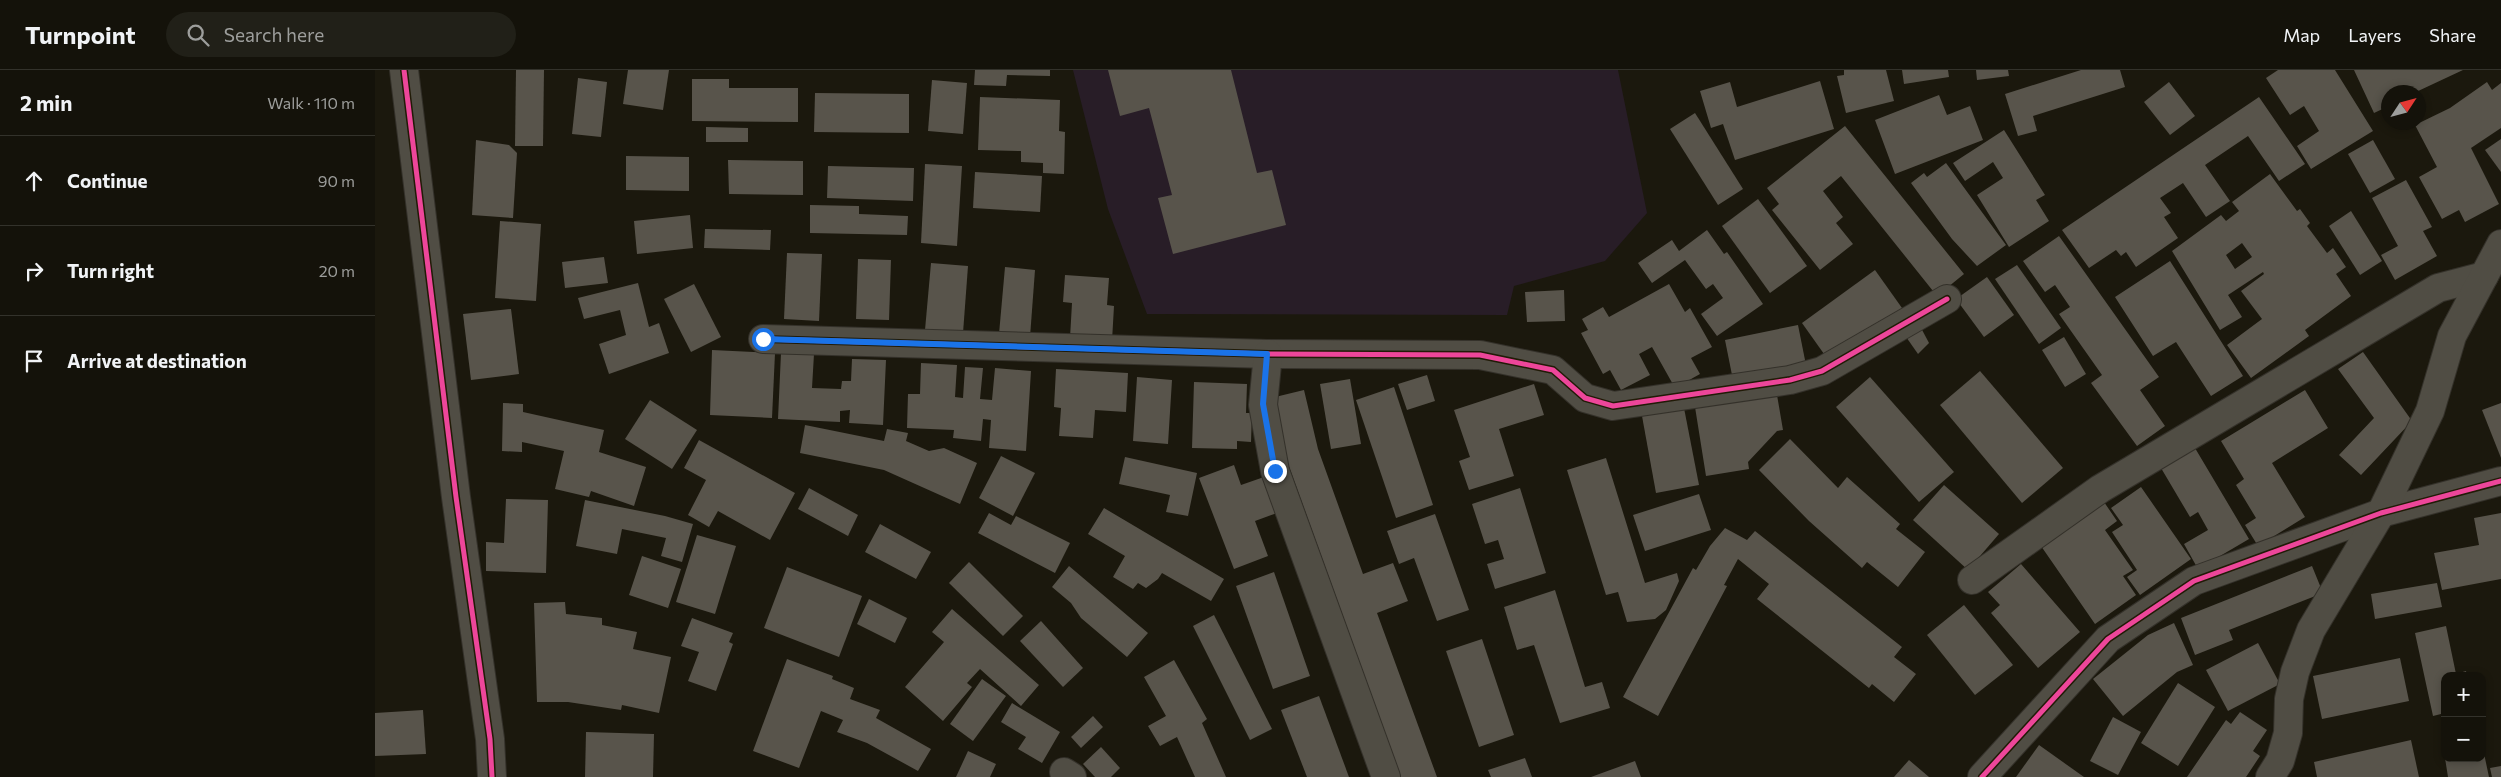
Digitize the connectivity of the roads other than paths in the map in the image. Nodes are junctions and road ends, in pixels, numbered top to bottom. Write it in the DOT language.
graph roads {
  1 [pos="404,70"];
  2 [pos="2501,244"];
  3 [pos="2485,276"];
  4 [pos="1947,299"];
  5 [pos="763,339"];
  6 [pos="1267,354"];
  7 [pos="2501,481"];
  8 [pos="2381,513"];
  9 [pos="1971,580"];
  10 [pos="492,777"];
  11 [pos="1386,777"];
  12 [pos="1982,777"];
  13 [pos="2270,777"];
  1 -- 10 [label="street"];
  2 -- 3 [label="street"];
  3 -- 8 [label="street"];
  3 -- 9 [label="street"];
  4 -- 6 [label="street"];
  5 -- 6 [label="street"];
  6 -- 11 [label="street"];
  7 -- 8 [label="street"];
  8 -- 12 [label="street"];
  8 -- 13 [label="street"];
}
